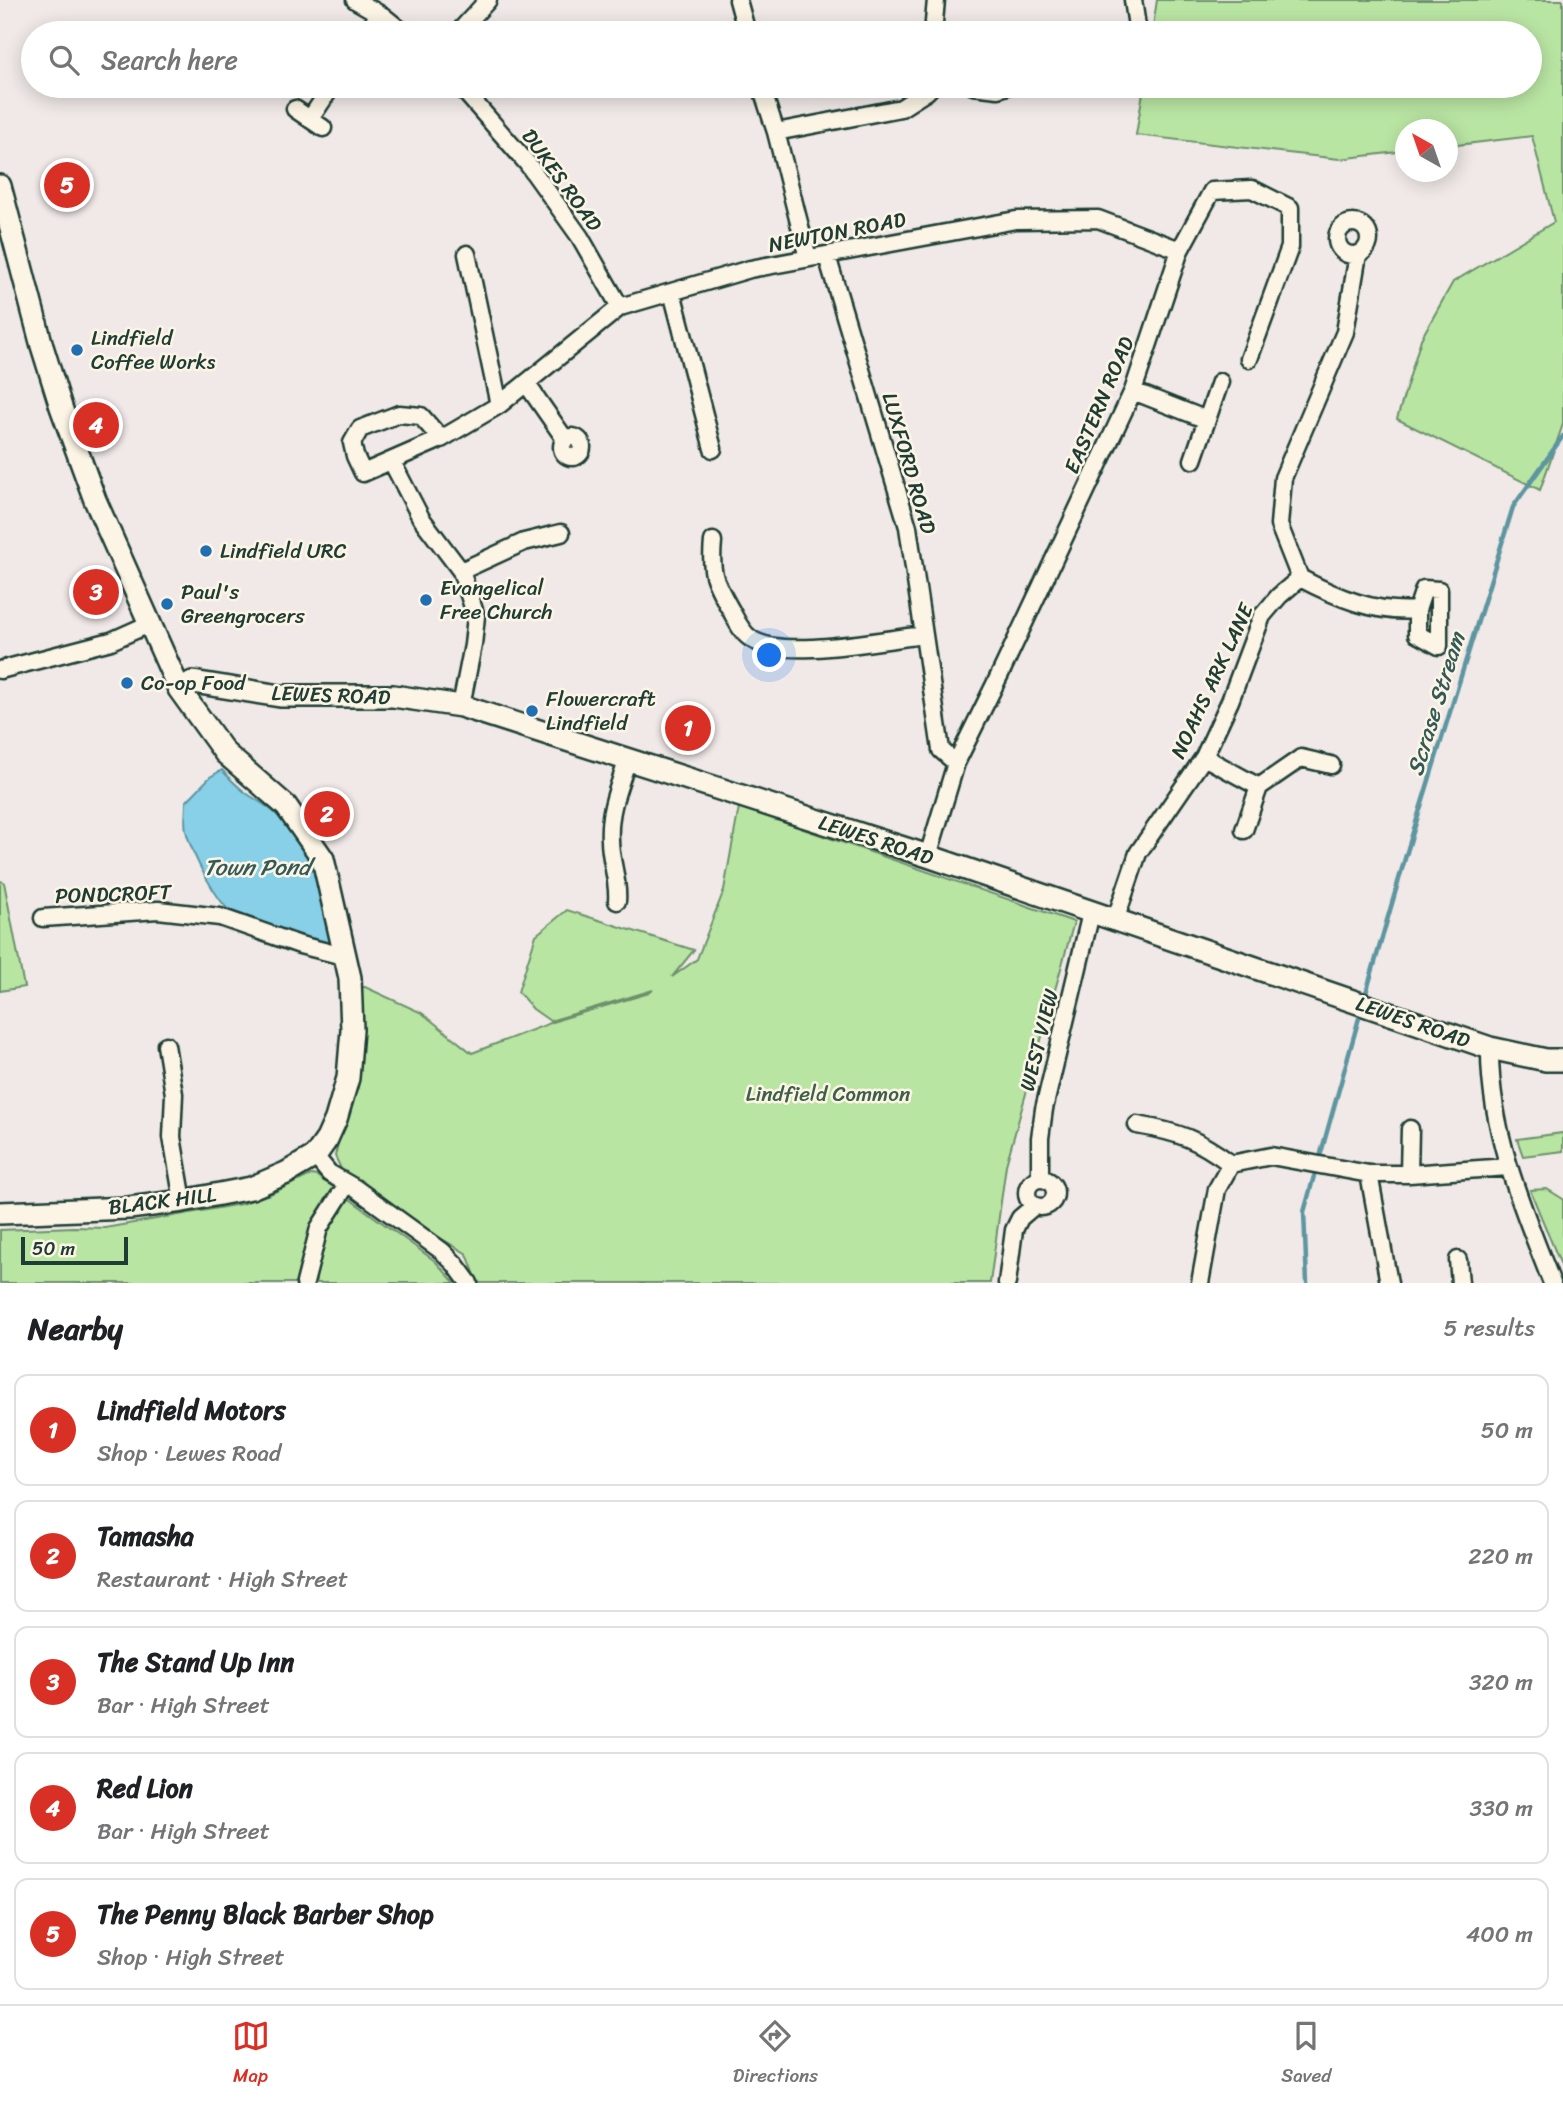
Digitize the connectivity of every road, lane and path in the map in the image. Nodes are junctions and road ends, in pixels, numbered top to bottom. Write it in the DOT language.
graph roads {
  1 [pos="488,0"];
  2 [pos="738,0"];
  3 [pos="936,0"];
  4 [pos="1133,0"];
  5 [pos="361,4"];
  6 [pos="371,21"];
  7 [pos="469,21"];
  8 [pos="744,21"];
  9 [pos="934,21"];
  10 [pos="1136,21"];
  11 [pos="327,98"];
  12 [pos="470,98"];
  13 [pos="765,98"];
  14 [pos="917,98"];
  15 [pos="295,109"];
  16 [pos="775,132"];
  17 [pos="0,186"];
  18 [pos="1180,250"];
  19 [pos="467,254"];
  20 [pos="1358,254"];
  21 [pos="827,256"];
  22 [pos="807,258"];
  23 [pos="672,292"];
  24 [pos="620,307"];
  25 [pos="1249,359"];
  26 [pos="1220,382"];
  27 [pos="526,383"];
  28 [pos="1133,391"];
  29 [pos="499,404"];
  30 [pos="1207,420"];
  31 [pos="441,439"];
  32 [pos="565,439"];
  33 [pos="713,449"];
  34 [pos="1193,460"];
  35 [pos="392,462"];
  36 [pos="561,533"];
  37 [pos="713,541"];
  38 [pos="461,570"];
  39 [pos="1300,578"];
  40 [pos="1417,610"];
  41 [pos="149,624"];
  42 [pos="924,635"];
  43 [pos="0,670"];
  44 [pos="179,689"];
  45 [pos="461,706"];
  46 [pos="1204,757"];
  47 [pos="628,759"];
  48 [pos="956,762"];
  49 [pos="1331,765"];
  50 [pos="1259,787"];
  51 [pos="1244,830"];
  52 [pos="928,856"];
  53 [pos="621,894"];
  54 [pos="1091,914"];
  55 [pos="43,918"];
  56 [pos="1115,921"];
  57 [pos="347,957"];
  58 [pos="166,1045"];
  59 [pos="1490,1048"];
  60 [pos="1563,1060"];
  61 [pos="1137,1125"];
  62 [pos="1410,1129"];
  63 [pos="315,1156"];
  64 [pos="1231,1164"];
  65 [pos="1508,1167"];
  66 [pos="1369,1174"];
  67 [pos="1409,1174"];
  68 [pos="347,1184"];
  69 [pos="183,1201"];
  70 [pos="0,1213"];
  71 [pos="1458,1260"];
  72 [pos="1456,1282"];
  73 [pos="305,1283"];
  74 [pos="469,1283"];
  75 [pos="1007,1283"];
  76 [pos="1200,1283"];
  77 [pos="1389,1283"];
  78 [pos="1552,1283"];
  1 -- 7 [label="street"];
  2 -- 8 [label="street"];
  3 -- 9 [label="street"];
  4 -- 10 [label="street"];
  5 -- 6 [label="street"];
  11 -- 15 [label="street"];
  12 -- 24 [label="street, DUKES ROAD"];
  13 -- 16 [label="street"];
  14 -- 16 [label="street"];
  16 -- 22 [label="street"];
  17 -- 41 [label="main road"];
  18 -- 21 [label="street, NEWTON ROAD"];
  18 -- 25 [label="street, EASTERN ROAD"];
  18 -- 28 [label="street, EASTERN ROAD"];
  19 -- 29 [label="street"];
  20 -- 39 [label="street"];
  21 -- 22 [label="street, NEWTON ROAD"];
  21 -- 42 [label="street, LUXFORD ROAD"];
  22 -- 23 [label="street, NEWTON ROAD"];
  23 -- 24 [label="street, NEWTON ROAD"];
  23 -- 33 [label="street"];
  24 -- 27 [label="street, NEWTON ROAD"];
  26 -- 30 [label="street"];
  27 -- 29 [label="street, NEWTON ROAD"];
  27 -- 32 [label="street"];
  28 -- 30 [label="street"];
  28 -- 48 [label="street, EASTERN ROAD"];
  29 -- 31 [label="street, NEWTON ROAD"];
  30 -- 34 [label="street"];
  31 -- 35 [label="street, NEWTON ROAD"];
  31 -- 35 [label="street, NEWTON ROAD"];
  35 -- 38 [label="street"];
  36 -- 38 [label="street"];
  37 -- 42 [label="street"];
  38 -- 45 [label="street"];
  39 -- 40 [label="street"];
  39 -- 46 [label="street, NOAHS ARK LANE"];
  41 -- 43 [label="street"];
  41 -- 44 [label="main road"];
  42 -- 48 [label="street, LUXFORD ROAD"];
  44 -- 45 [label="main road, LEWES ROAD"];
  44 -- 57 [label="main road"];
  45 -- 47 [label="main road, LEWES ROAD"];
  46 -- 50 [label="street"];
  46 -- 56 [label="street, NOAHS ARK LANE"];
  47 -- 52 [label="main road, LEWES ROAD"];
  47 -- 53 [label="street"];
  48 -- 52 [label="street, EASTERN ROAD"];
  49 -- 50 [label="street"];
  50 -- 51 [label="street"];
  52 -- 54 [label="main road, LEWES ROAD"];
  54 -- 56 [label="main road, LEWES ROAD"];
  54 -- 75 [label="street, WEST VIEW"];
  55 -- 57 [label="street, PONDCROFT"];
  56 -- 59 [label="main road, LEWES ROAD"];
  57 -- 63 [label="main road"];
  58 -- 69 [label="street"];
  59 -- 60 [label="main road, LEWES ROAD"];
  59 -- 65 [label="street"];
  61 -- 64 [label="street"];
  62 -- 67 [label="street"];
  63 -- 68 [label="street"];
  63 -- 69 [label="main road, BLACK HILL"];
  64 -- 66 [label="street"];
  64 -- 76 [label="street"];
  65 -- 67 [label="street"];
  65 -- 78 [label="street"];
  66 -- 67 [label="street"];
  66 -- 77 [label="street"];
  68 -- 73 [label="street"];
  68 -- 74 [label="street"];
  69 -- 70 [label="main road, BLACK HILL"];
  71 -- 72 [label="street"];
}
